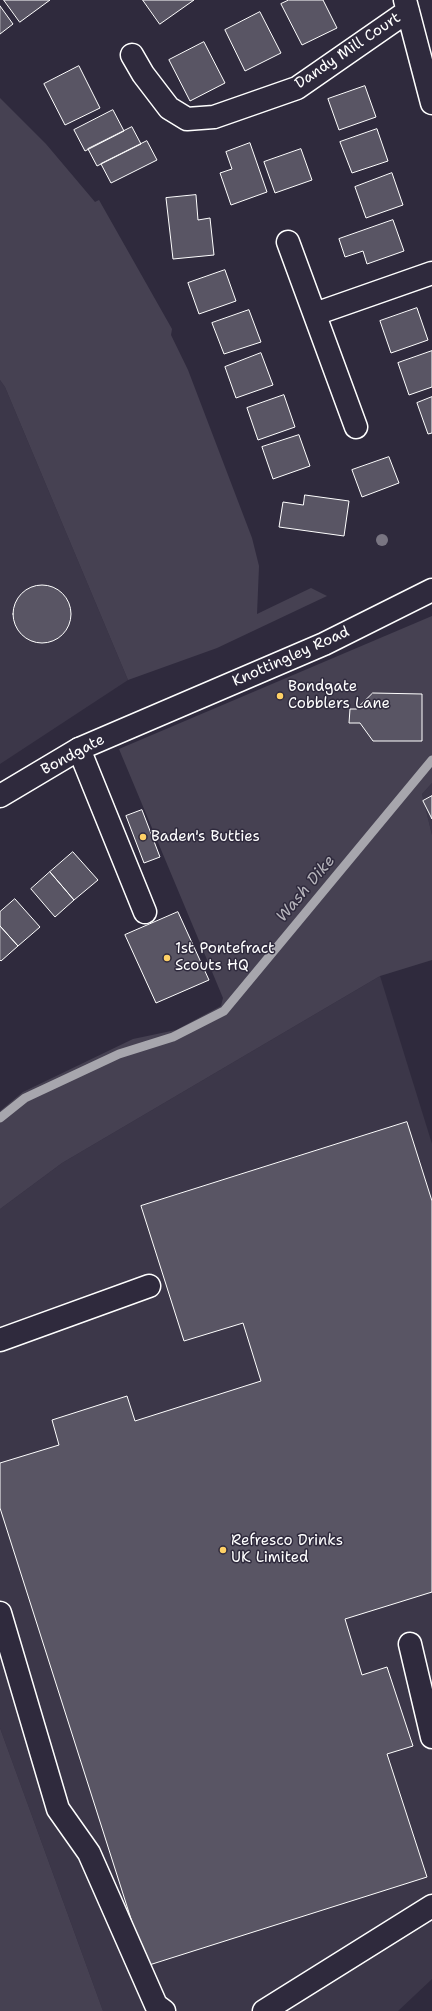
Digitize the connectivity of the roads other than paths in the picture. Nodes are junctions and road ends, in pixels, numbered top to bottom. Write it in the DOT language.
graph roads {
  1 [pos="406,5"];
  2 [pos="132,55"];
  3 [pos="428,68"];
  4 [pos="432,102"];
  5 [pos="288,242"];
  6 [pos="432,273"];
  7 [pos="315,314"];
  8 [pos="356,427"];
  9 [pos="432,590"];
  10 [pos="148,718"];
  11 [pos="79,749"];
  12 [pos="0,796"];
  13 [pos="146,912"];
  14 [pos="149,1286"];
  15 [pos="0,1340"];
  16 [pos="0,1614"];
  17 [pos="410,1644"];
  18 [pos="432,1737"];
  19 [pos="432,1906"];
  20 [pos="164,2011"];
  21 [pos="264,2011"];
  1 -- 2 [label="main road, Dandy Mill Court"];
  1 -- 3 [label="main road"];
  3 -- 4 [label="main road"];
  5 -- 7 [label="main road"];
  6 -- 7 [label="main road"];
  7 -- 8 [label="main road"];
  9 -- 10 [label="main road, Knottingley Road"];
  10 -- 11 [label="main road, Bondgate"];
  11 -- 12 [label="main road, Bondgate"];
  11 -- 13 [label="main road"];
  14 -- 15 [label="main road"];
  16 -- 20 [label="main road"];
  17 -- 18 [label="main road"];
  19 -- 21 [label="main road"];
}
